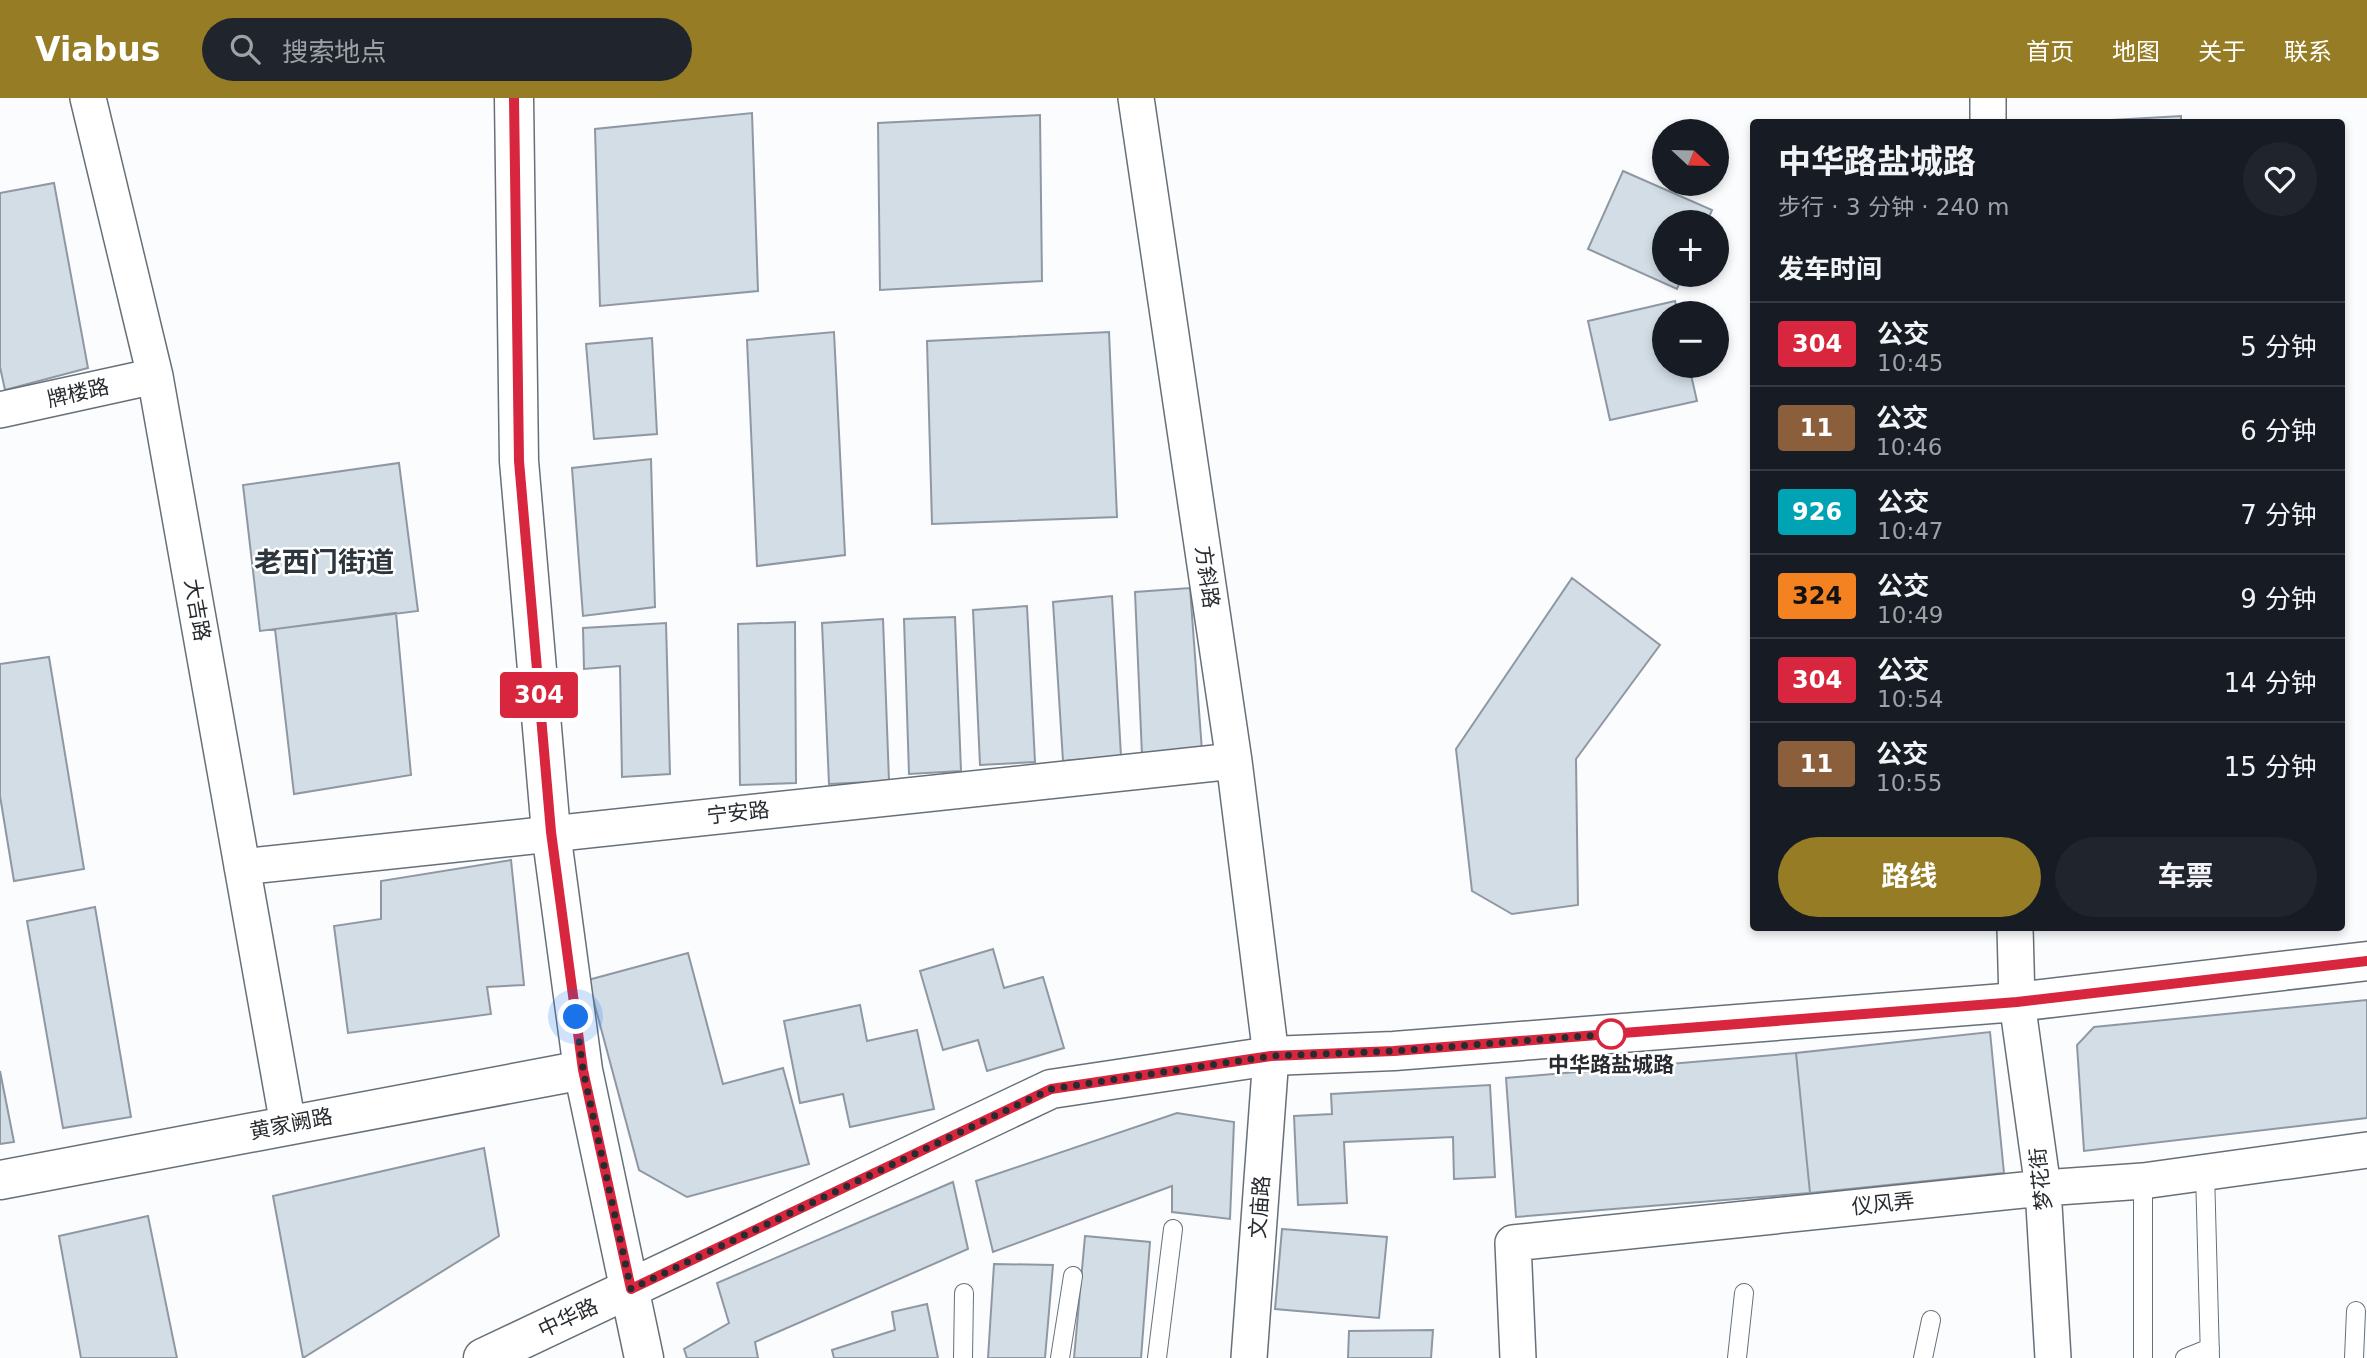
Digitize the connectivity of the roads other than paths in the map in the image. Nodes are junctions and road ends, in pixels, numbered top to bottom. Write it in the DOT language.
graph roads {
  1 [pos="88,98"];
  2 [pos="513,98"];
  3 [pos="1136,98"];
  4 [pos="1987,98"];
  5 [pos="1988,119"];
  6 [pos="155,376"];
  7 [pos="0,410"];
  8 [pos="1234,761"];
  9 [pos="551,832"];
  10 [pos="242,867"];
  11 [pos="2015,931"];
  12 [pos="2367,961"];
  13 [pos="2017,1002"];
  14 [pos="1271,1056"];
  15 [pos="583,1070"];
  16 [pos="288,1125"];
  17 [pos="2367,1150"];
  18 [pos="2206,1172"];
  19 [pos="0,1180"];
  20 [pos="2143,1181"];
  21 [pos="2043,1188"];
  22 [pos="1173,1229"];
  23 [pos="1073,1276"];
  24 [pos="631,1289"];
  25 [pos="964,1293"];
  26 [pos="1744,1293"];
  27 [pos="2356,1311"];
  28 [pos="1931,1320"];
  29 [pos="2210,1353"];
  30 [pos="483,1358"];
  31 [pos="644,1358"];
  32 [pos="963,1358"];
  33 [pos="1060,1358"];
  34 [pos="1157,1358"];
  35 [pos="1249,1358"];
  36 [pos="1518,1358"];
  37 [pos="1737,1358"];
  38 [pos="1923,1358"];
  39 [pos="2053,1358"];
  40 [pos="2143,1358"];
  41 [pos="2185,1358"];
  42 [pos="2354,1358"];
  1 -- 6 [label="street, 大吉路"];
  2 -- 9 [label="street"];
  3 -- 8 [label="street, 方斜路"];
  4 -- 5 [label="street"];
  6 -- 7 [label="street, 牌楼路"];
  6 -- 10 [label="street, 大吉路"];
  8 -- 9 [label="street, 宁安路"];
  8 -- 14 [label="street, 方斜路"];
  9 -- 10 [label="street, 宁安路"];
  9 -- 15 [label="street"];
  10 -- 16 [label="street, 大吉路"];
  11 -- 13 [label="street, 梦花街"];
  12 -- 13 [label="street, 中华路"];
  13 -- 14 [label="street, 中华路"];
  13 -- 21 [label="street, 梦花街"];
  14 -- 24 [label="street, 中华路"];
  14 -- 35 [label="street, 文庙路"];
  15 -- 16 [label="street, 黄家阙路"];
  15 -- 24 [label="street"];
  16 -- 19 [label="street, 黄家阙路"];
  17 -- 18 [label="street, 仪风弄"];
  18 -- 20 [label="street, 仪风弄"];
  18 -- 29 [label="lane"];
  20 -- 21 [label="street, 仪风弄"];
  20 -- 40 [label="lane"];
  21 -- 36 [label="street, 仪风弄"];
  21 -- 39 [label="street, 梦花街"];
  22 -- 34 [label="lane"];
  23 -- 33 [label="lane"];
  24 -- 30 [label="street, 中华路"];
  24 -- 31 [label="street"];
  25 -- 32 [label="lane"];
  26 -- 37 [label="lane"];
  27 -- 42 [label="lane"];
  28 -- 38 [label="lane"];
  29 -- 41 [label="lane"];
}
